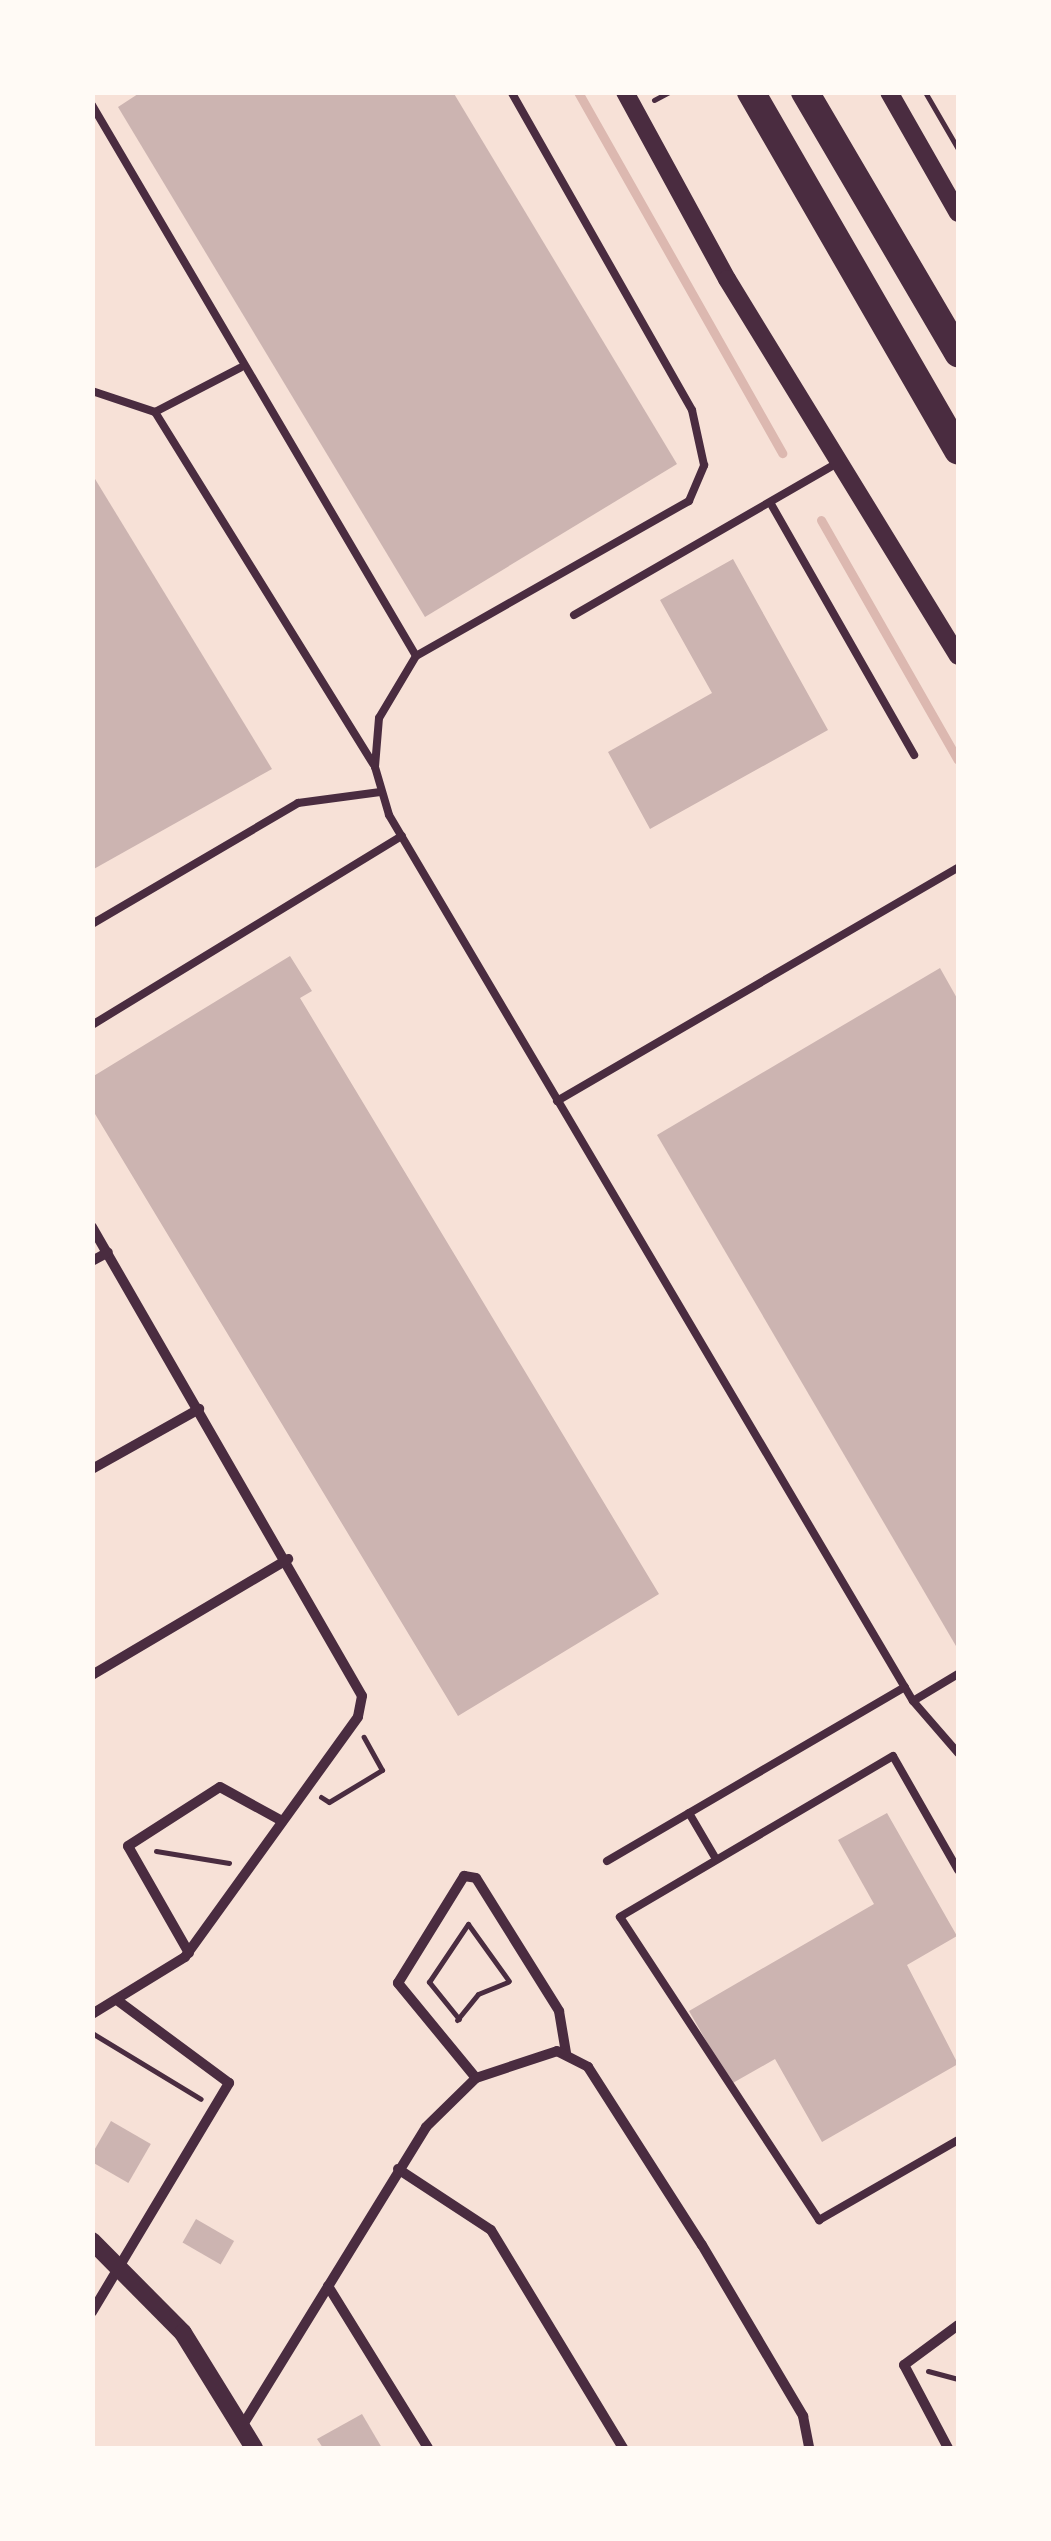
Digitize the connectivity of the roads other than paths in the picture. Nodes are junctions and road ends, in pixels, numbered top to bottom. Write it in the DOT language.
graph roads {
  1 [pos="510,92"];
  2 [pos="625,92"];
  3 [pos="751,92"];
  4 [pos="805,92"];
  5 [pos="889,92"];
  6 [pos="92,104"];
  7 [pos="958,214"];
  8 [pos="958,352"];
  9 [pos="240,368"];
  10 [pos="92,391"];
  11 [pos="155,412"];
  12 [pos="958,450"];
  13 [pos="836,464"];
  14 [pos="771,504"];
  15 [pos="574,616"];
  16 [pos="416,656"];
  17 [pos="958,656"];
  18 [pos="914,755"];
  19 [pos="375,767"];
  20 [pos="380,792"];
  21 [pos="402,836"];
  22 [pos="958,868"];
  23 [pos="92,924"];
  24 [pos="92,1025"];
  25 [pos="558,1102"];
  26 [pos="92,1227"];
  27 [pos="108,1252"];
  28 [pos="92,1262"];
  29 [pos="199,1408"];
  30 [pos="92,1469"];
  31 [pos="288,1559"];
  32 [pos="958,1674"];
  33 [pos="92,1675"];
  34 [pos="904,1686"];
  35 [pos="913,1702"];
  36 [pos="958,1752"];
  37 [pos="689,1813"];
  38 [pos="282,1820"];
  39 [pos="716,1858"];
  40 [pos="608,1861"];
  41 [pos="958,1870"];
  42 [pos="189,1953"];
  43 [pos="118,2000"];
  44 [pos="92,2014"];
  45 [pos="566,2053"];
  46 [pos="476,2078"];
  47 [pos="958,2140"];
  48 [pos="398,2169"];
  49 [pos="92,2241"];
  50 [pos="122,2263"];
  51 [pos="328,2286"];
  52 [pos="92,2312"];
  53 [pos="958,2325"];
  54 [pos="242,2428"];
  55 [pos="254,2448"];
  56 [pos="428,2448"];
  57 [pos="623,2448"];
  58 [pos="809,2448"];
  59 [pos="948,2448"];
  1 -- 16 [label="lane"];
  2 -- 13 [label="street"];
  3 -- 12 [label="highway"];
  4 -- 8 [label="highway"];
  5 -- 7 [label="street"];
  6 -- 9 [label="lane"];
  9 -- 11 [label="lane"];
  9 -- 16 [label="lane"];
  10 -- 11 [label="lane"];
  11 -- 19 [label="lane"];
  13 -- 14 [label="lane"];
  13 -- 17 [label="street"];
  14 -- 15 [label="lane"];
  14 -- 18 [label="lane"];
  16 -- 19 [label="lane"];
  19 -- 20 [label="lane"];
  20 -- 21 [label="lane"];
  20 -- 23 [label="lane"];
  21 -- 24 [label="lane"];
  21 -- 25 [label="lane"];
  22 -- 25 [label="lane"];
  25 -- 34 [label="lane"];
  26 -- 27 [label="street"];
  27 -- 28 [label="street"];
  27 -- 29 [label="street"];
  29 -- 30 [label="street"];
  29 -- 31 [label="street"];
  31 -- 33 [label="street"];
  31 -- 38 [label="street"];
  32 -- 35 [label="lane"];
  34 -- 35 [label="lane"];
  34 -- 37 [label="lane"];
  35 -- 36 [label="lane"];
  37 -- 39 [label="lane"];
  37 -- 40 [label="lane"];
  38 -- 42 [label="street"];
  38 -- 42 [label="street"];
  39 -- 41 [label="lane"];
  39 -- 47 [label="lane"];
  42 -- 43 [label="street"];
  43 -- 44 [label="street"];
  43 -- 50 [label="street"];
  45 -- 46 [label="street"];
  45 -- 46 [label="street"];
  45 -- 58 [label="street"];
  46 -- 48 [label="street"];
  48 -- 51 [label="street"];
  48 -- 57 [label="street"];
  49 -- 50 [label="street"];
  50 -- 52 [label="street"];
  50 -- 54 [label="street"];
  51 -- 54 [label="street"];
  51 -- 56 [label="street"];
  53 -- 59 [label="street"];
  54 -- 55 [label="street"];
}
